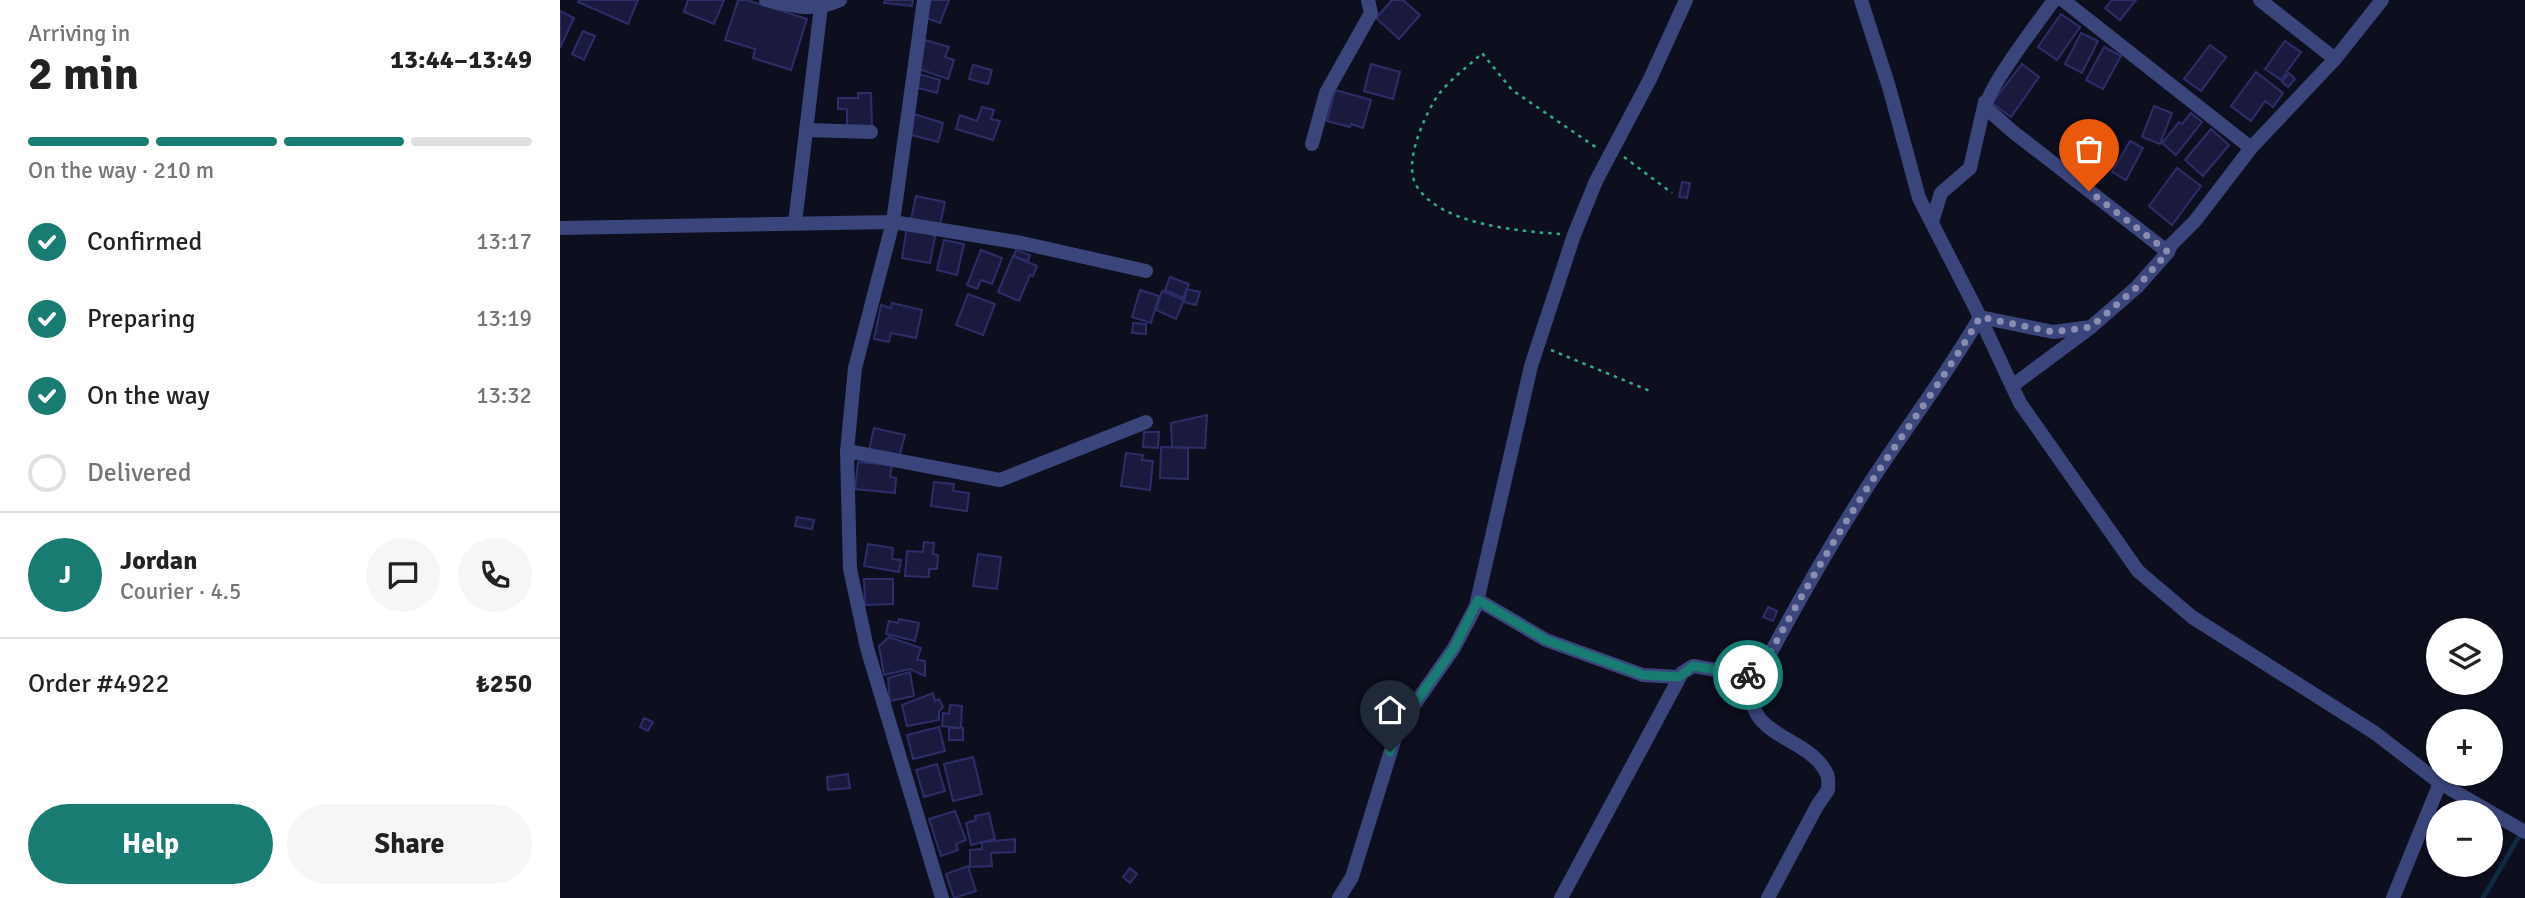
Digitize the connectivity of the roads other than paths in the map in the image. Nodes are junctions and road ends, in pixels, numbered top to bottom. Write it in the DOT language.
graph roads {
  1 [pos="766,0"];
  2 [pos="840,0"];
  3 [pos="924,0"];
  4 [pos="1368,0"];
  5 [pos="1686,0"];
  6 [pos="1861,0"];
  7 [pos="2054,0"];
  8 [pos="2063,0"];
  9 [pos="2260,0"];
  10 [pos="2382,0"];
  11 [pos="821,6"];
  12 [pos="2335,58"];
  13 [pos="1985,102"];
  14 [pos="806,130"];
  15 [pos="870,132"];
  16 [pos="1312,144"];
  17 [pos="2251,148"];
  18 [pos="893,222"];
  19 [pos="1932,222"];
  20 [pos="795,223"];
  21 [pos="560,228"];
  22 [pos="2168,252"];
  23 [pos="1146,271"];
  24 [pos="1980,317"];
  25 [pos="2091,327"];
  26 [pos="2012,386"];
  27 [pos="1146,422"];
  28 [pos="847,451"];
  29 [pos="1478,600"];
  30 [pos="1679,677"];
  31 [pos="1757,677"];
  32 [pos="2426,772"];
  33 [pos="2440,786"];
  34 [pos="2446,786"];
  35 [pos="2523,830"];
  36 [pos="943,898"];
  37 [pos="1339,898"];
  38 [pos="1561,898"];
  39 [pos="1768,898"];
  40 [pos="2393,898"];
  1 -- 11 [label="street"];
  2 -- 11 [label="street"];
  3 -- 18 [label="street"];
  4 -- 16 [label="street"];
  5 -- 29 [label="street"];
  6 -- 19 [label="street"];
  7 -- 13 [label="street"];
  8 -- 17 [label="street"];
  9 -- 12 [label="street"];
  10 -- 12 [label="street"];
  11 -- 14 [label="street"];
  12 -- 17 [label="street"];
  13 -- 19 [label="street"];
  13 -- 22 [label="street"];
  14 -- 15 [label="street"];
  14 -- 20 [label="street"];
  17 -- 22 [label="street"];
  18 -- 20 [label="street"];
  18 -- 23 [label="street"];
  18 -- 28 [label="street"];
  19 -- 24 [label="street"];
  20 -- 21 [label="street"];
  22 -- 25 [label="street"];
  24 -- 25 [label="street"];
  24 -- 26 [label="street"];
  24 -- 31 [label="street"];
  25 -- 26 [label="street"];
  26 -- 32 [label="street"];
  27 -- 28 [label="street"];
  28 -- 36 [label="street"];
  29 -- 30 [label="street"];
  29 -- 37 [label="street"];
  30 -- 31 [label="street"];
  30 -- 38 [label="street"];
  31 -- 39 [label="street"];
  33 -- 40 [label="street"];
  34 -- 35 [label="street"];
}
